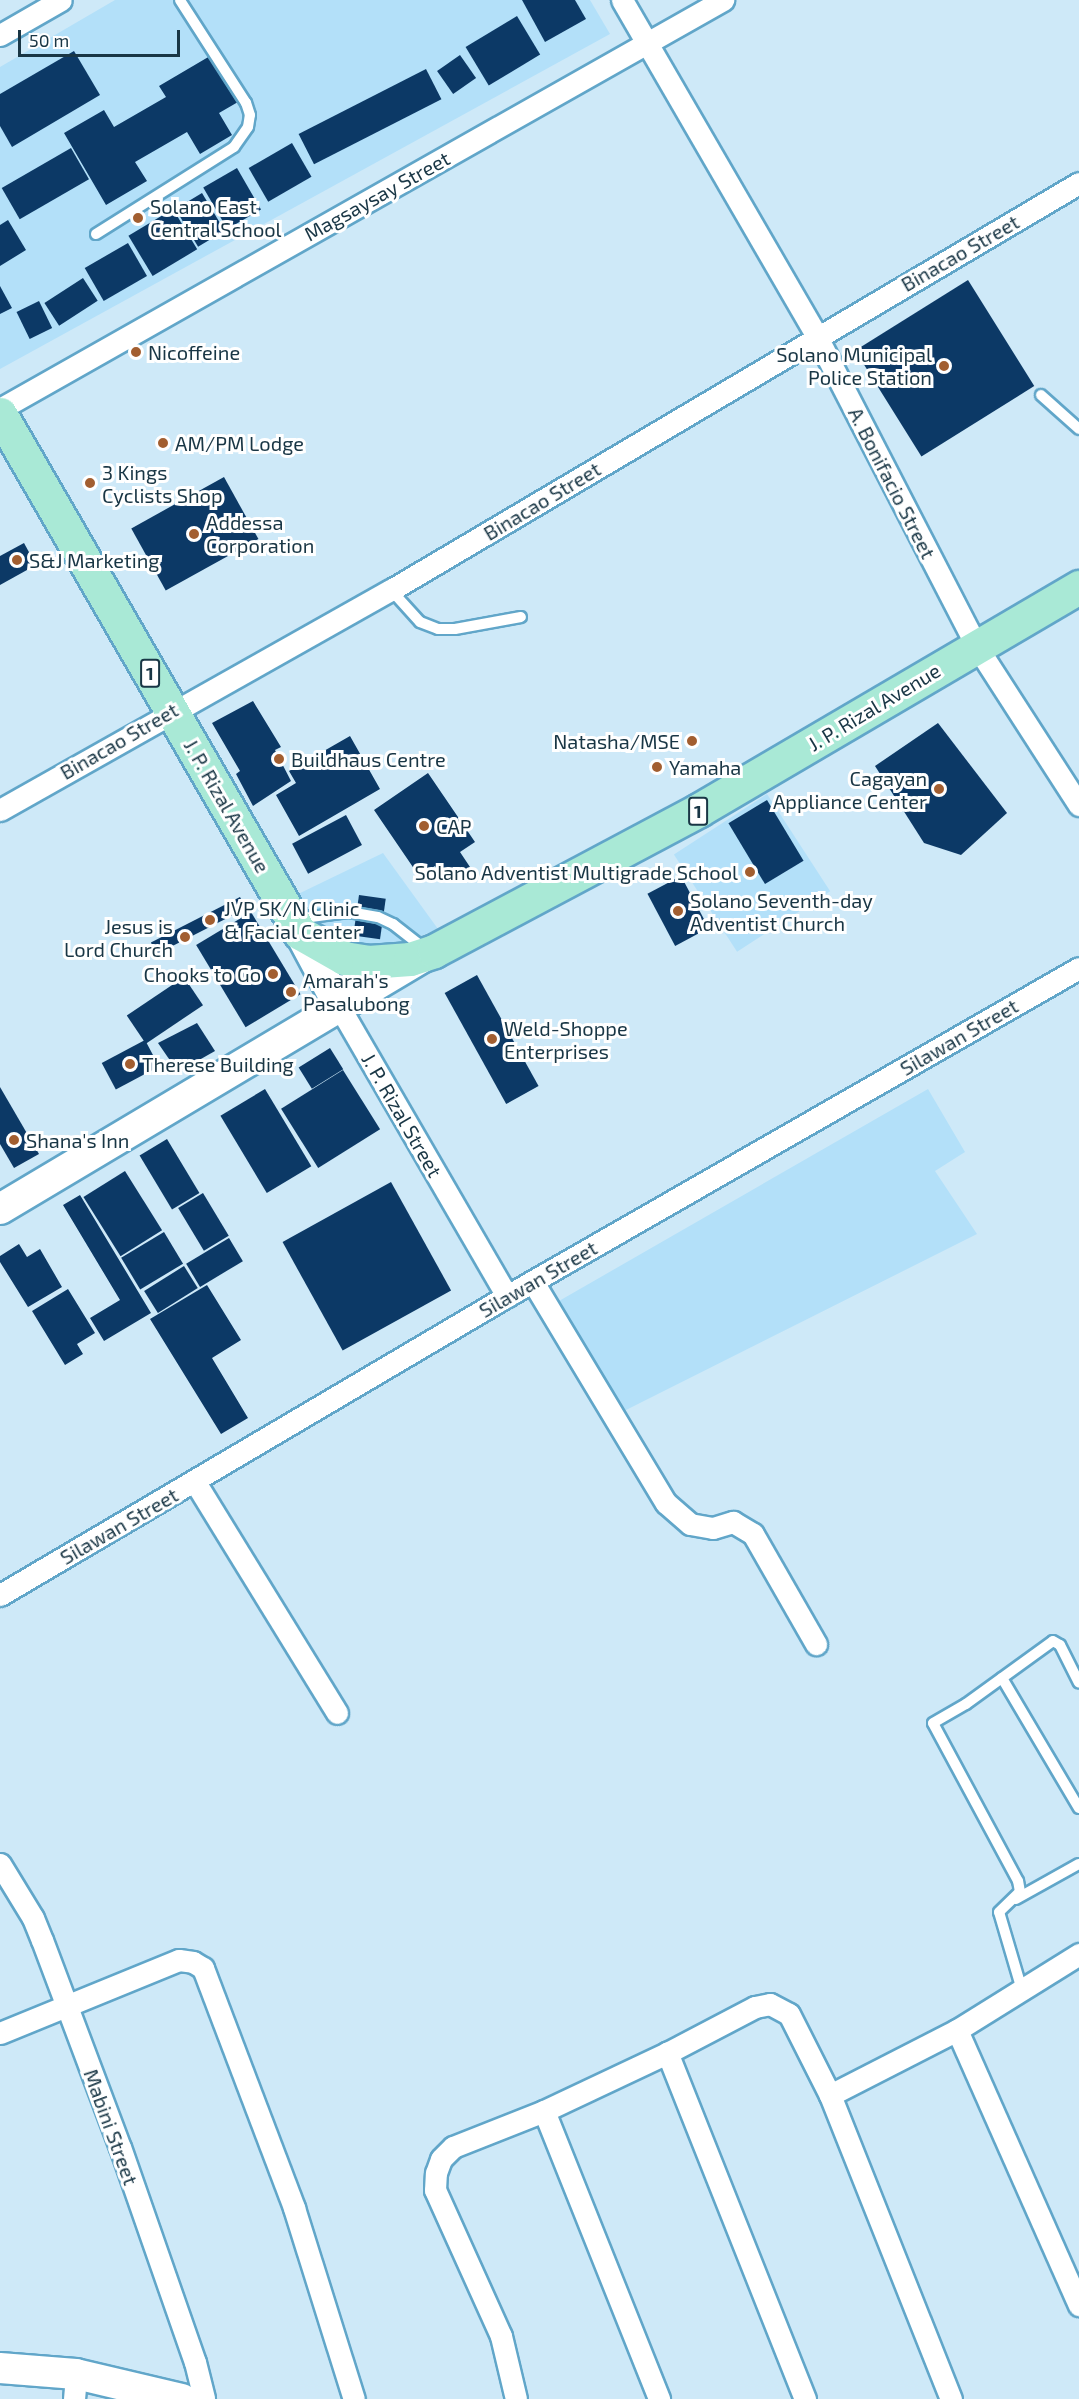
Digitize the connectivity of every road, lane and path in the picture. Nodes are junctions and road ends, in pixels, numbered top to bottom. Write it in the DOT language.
graph roads {
  1 [pos="61,0"];
  2 [pos="180,0"];
  3 [pos="622,0"];
  4 [pos="723,0"];
  5 [pos="0,35"];
  6 [pos="648,44"];
  7 [pos="1079,183"];
  8 [pos="96,234"];
  9 [pos="817,337"];
  10 [pos="1041,395"];
  11 [pos="0,412"];
  12 [pos="1079,429"];
  13 [pos="1079,587"];
  14 [pos="391,590"];
  15 [pos="521,616"];
  16 [pos="977,646"];
  17 [pos="172,710"];
  18 [pos="1079,805"];
  19 [pos="0,810"];
  20 [pos="296,926"];
  21 [pos="432,951"];
  22 [pos="1079,968"];
  23 [pos="340,1008"];
  24 [pos="0,1209"];
  25 [pos="532,1282"];
  26 [pos="507,1296"];
  27 [pos="195,1482"];
  28 [pos="0,1595"];
  29 [pos="816,1644"];
  30 [pos="1002,1678"];
  31 [pos="1079,1683"];
  32 [pos="337,1713"];
  33 [pos="1079,1808"];
  34 [pos="0,1864"];
  35 [pos="1079,1864"];
  36 [pos="1015,1900"];
  37 [pos="1078,1958"];
  38 [pos="1022,1989"];
  39 [pos="66,2007"];
  40 [pos="957,2030"];
  41 [pos="0,2033"];
  42 [pos="667,2053"];
  43 [pos="830,2095"];
  44 [pos="544,2111"];
  45 [pos="1079,2305"];
  46 [pos="0,2368"];
  47 [pos="75,2390"];
  48 [pos="182,2399"];
  49 [pos="204,2399"];
  50 [pos="354,2399"];
  51 [pos="516,2399"];
  52 [pos="659,2399"];
  53 [pos="805,2399"];
  54 [pos="951,2399"];
  1 -- 5 [label="street"];
  2 -- 8 [label="lane"];
  3 -- 6 [label="street, A. Bonifacio Street"];
  4 -- 6 [label="street, Magsaysay Street"];
  6 -- 9 [label="street, A. Bonifacio Street"];
  6 -- 11 [label="street, Magsaysay Street"];
  7 -- 9 [label="street, Binacao Street"];
  9 -- 14 [label="street, Binacao Street"];
  9 -- 16 [label="street, A. Bonifacio Street"];
  10 -- 12 [label="lane"];
  11 -- 17 [label="main road, J. P. Rizal Avenue / 1"];
  13 -- 16 [label="main road, J. P. Rizal Avenue / 1"];
  14 -- 15 [label="lane"];
  14 -- 17 [label="street, Binacao Street"];
  16 -- 18 [label="street, A. Bonifacio Street"];
  16 -- 21 [label="main road, J. P. Rizal Avenue / 1"];
  17 -- 19 [label="street, Binacao Street"];
  17 -- 20 [label="main road, J. P. Rizal Avenue / 1"];
  20 -- 21 [label="main road, J. P. Rizal Avenue / 1"];
  20 -- 21 [label="lane"];
  20 -- 23 [label="street, J. P. Rizal Street"];
  21 -- 23 [label="street"];
  22 -- 25 [label="street, Silawan Street"];
  23 -- 24 [label="street"];
  23 -- 26 [label="street, J. P. Rizal Street"];
  25 -- 26 [label="street, Silawan Street"];
  25 -- 29 [label="street"];
  26 -- 27 [label="street, Silawan Street"];
  27 -- 28 [label="street, Silawan Street"];
  27 -- 32 [label="street"];
  30 -- 31 [label="lane"];
  30 -- 33 [label="lane"];
  30 -- 36 [label="lane"];
  34 -- 39 [label="street, Mabini Street"];
  35 -- 36 [label="lane"];
  36 -- 38 [label="lane"];
  37 -- 38 [label="street"];
  38 -- 40 [label="street"];
  39 -- 41 [label="street"];
  39 -- 49 [label="street, Mabini Street"];
  39 -- 50 [label="street"];
  40 -- 43 [label="street"];
  40 -- 45 [label="street"];
  42 -- 43 [label="street"];
  42 -- 44 [label="street"];
  42 -- 53 [label="street"];
  43 -- 54 [label="street"];
  44 -- 51 [label="street"];
  44 -- 52 [label="street"];
  46 -- 47 [label="street"];
  47 -- 48 [label="street"];
}
